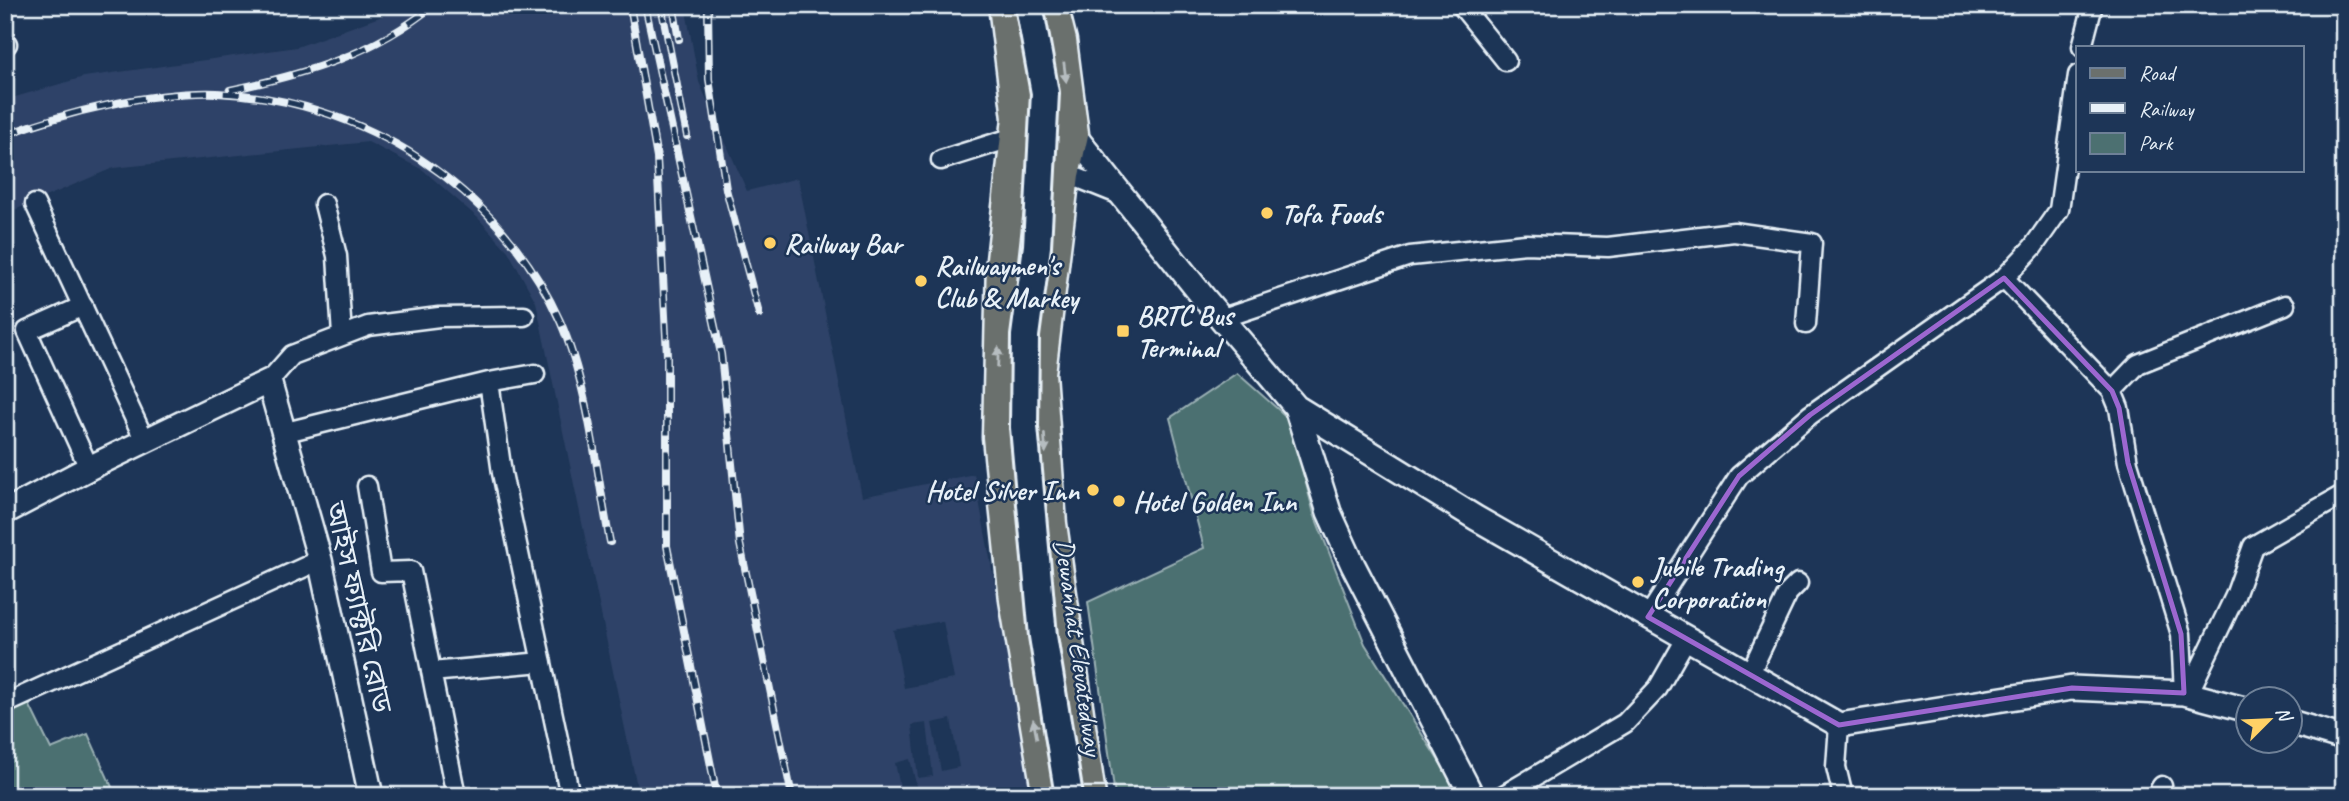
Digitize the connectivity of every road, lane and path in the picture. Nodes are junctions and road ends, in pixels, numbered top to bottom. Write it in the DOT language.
graph roads {
  1 [pos="1004,5"];
  2 [pos="1029,5"];
  3 [pos="1052,5"];
  4 [pos="1461,5"];
  5 [pos="2093,5"];
  6 [pos="2082,46"];
  7 [pos="1506,61"];
  8 [pos="2076,89"];
  9 [pos="1073,134"];
  10 [pos="1017,139"];
  11 [pos="941,160"];
  12 [pos="1064,174"];
  13 [pos="1126,197"];
  14 [pos="35,204"];
  15 [pos="324,204"];
  16 [pos="2004,278"];
  17 [pos="2285,305"];
  18 [pos="83,306"];
  19 [pos="524,316"];
  20 [pos="1220,318"];
  21 [pos="1807,324"];
  22 [pos="342,336"];
  23 [pos="536,374"];
  24 [pos="269,381"];
  25 [pos="489,382"];
  26 [pos="2112,391"];
  27 [pos="1296,407"];
  28 [pos="286,432"];
  29 [pos="145,440"];
  30 [pos="89,468"];
  31 [pos="368,486"];
  32 [pos="2344,494"];
  33 [pos="5,512"];
  34 [pos="320,560"];
  35 [pos="1798,583"];
  36 [pos="1648,617"];
  37 [pos="1686,639"];
  38 [pos="542,662"];
  39 [pos="431,672"];
  40 [pos="1750,673"];
  41 [pos="2186,693"];
  42 [pos="5,704"];
  43 [pos="2234,706"];
  44 [pos="1839,725"];
  45 [pos="2304,726"];
  46 [pos="2344,738"];
  47 [pos="372,796"];
  48 [pos="456,796"];
  49 [pos="570,796"];
  50 [pos="1048,796"];
  51 [pos="1069,796"];
  52 [pos="1090,796"];
  53 [pos="1472,796"];
  54 [pos="1502,796"];
  55 [pos="1843,796"];
  1 -- 10 [label="main road"];
  2 -- 51 [label="main road, Dewanhat Elevatedway, bridge"];
  3 -- 9 [label="main road, one-way"];
  4 -- 7 [label="street"];
  5 -- 6 [label="street"];
  8 -- 16 [label="street"];
  9 -- 12 [label="main road"];
  9 -- 13 [label="street"];
  10 -- 11 [label="street"];
  10 -- 12 [label="street"];
  50 -- 10 [label="main road, one-way"];
  12 -- 13 [label="street"];
  12 -- 52 [label="main road, one-way"];
  13 -- 20 [label="street"];
  14 -- 18 [label="street"];
  15 -- 22 [label="street"];
  16 -- 26 [label="street"];
  16 -- 36 [label="street"];
  17 -- 26 [label="street"];
  18 -- 29 [label="street"];
  18 -- 30 [label="street"];
  19 -- 22 [label="street"];
  20 -- 21 [label="street"];
  20 -- 27 [label="street"];
  22 -- 24 [label="street"];
  23 -- 25 [label="street"];
  24 -- 28 [label="street, আইস ফ্যাক্টরি রোড"];
  24 -- 29 [label="street"];
  25 -- 28 [label="street"];
  25 -- 38 [label="street"];
  26 -- 41 [label="street"];
  27 -- 36 [label="street"];
  27 -- 53 [label="street"];
  28 -- 34 [label="street, আইস ফ্যাক্টরি রোড"];
  29 -- 30 [label="street"];
  30 -- 33 [label="street"];
  31 -- 39 [label="street"];
  32 -- 41 [label="street"];
  34 -- 42 [label="street"];
  34 -- 47 [label="street, আইস ফ্যাক্টরি রোড"];
  35 -- 40 [label="street"];
  36 -- 37 [label="street"];
  37 -- 40 [label="street"];
  37 -- 54 [label="street"];
  38 -- 39 [label="street"];
  38 -- 49 [label="street"];
  39 -- 48 [label="street"];
  40 -- 44 [label="street"];
  41 -- 43 [label="street"];
  41 -- 44 [label="street"];
  44 -- 55 [label="street"];
  45 -- 46 [label="street"];
}
